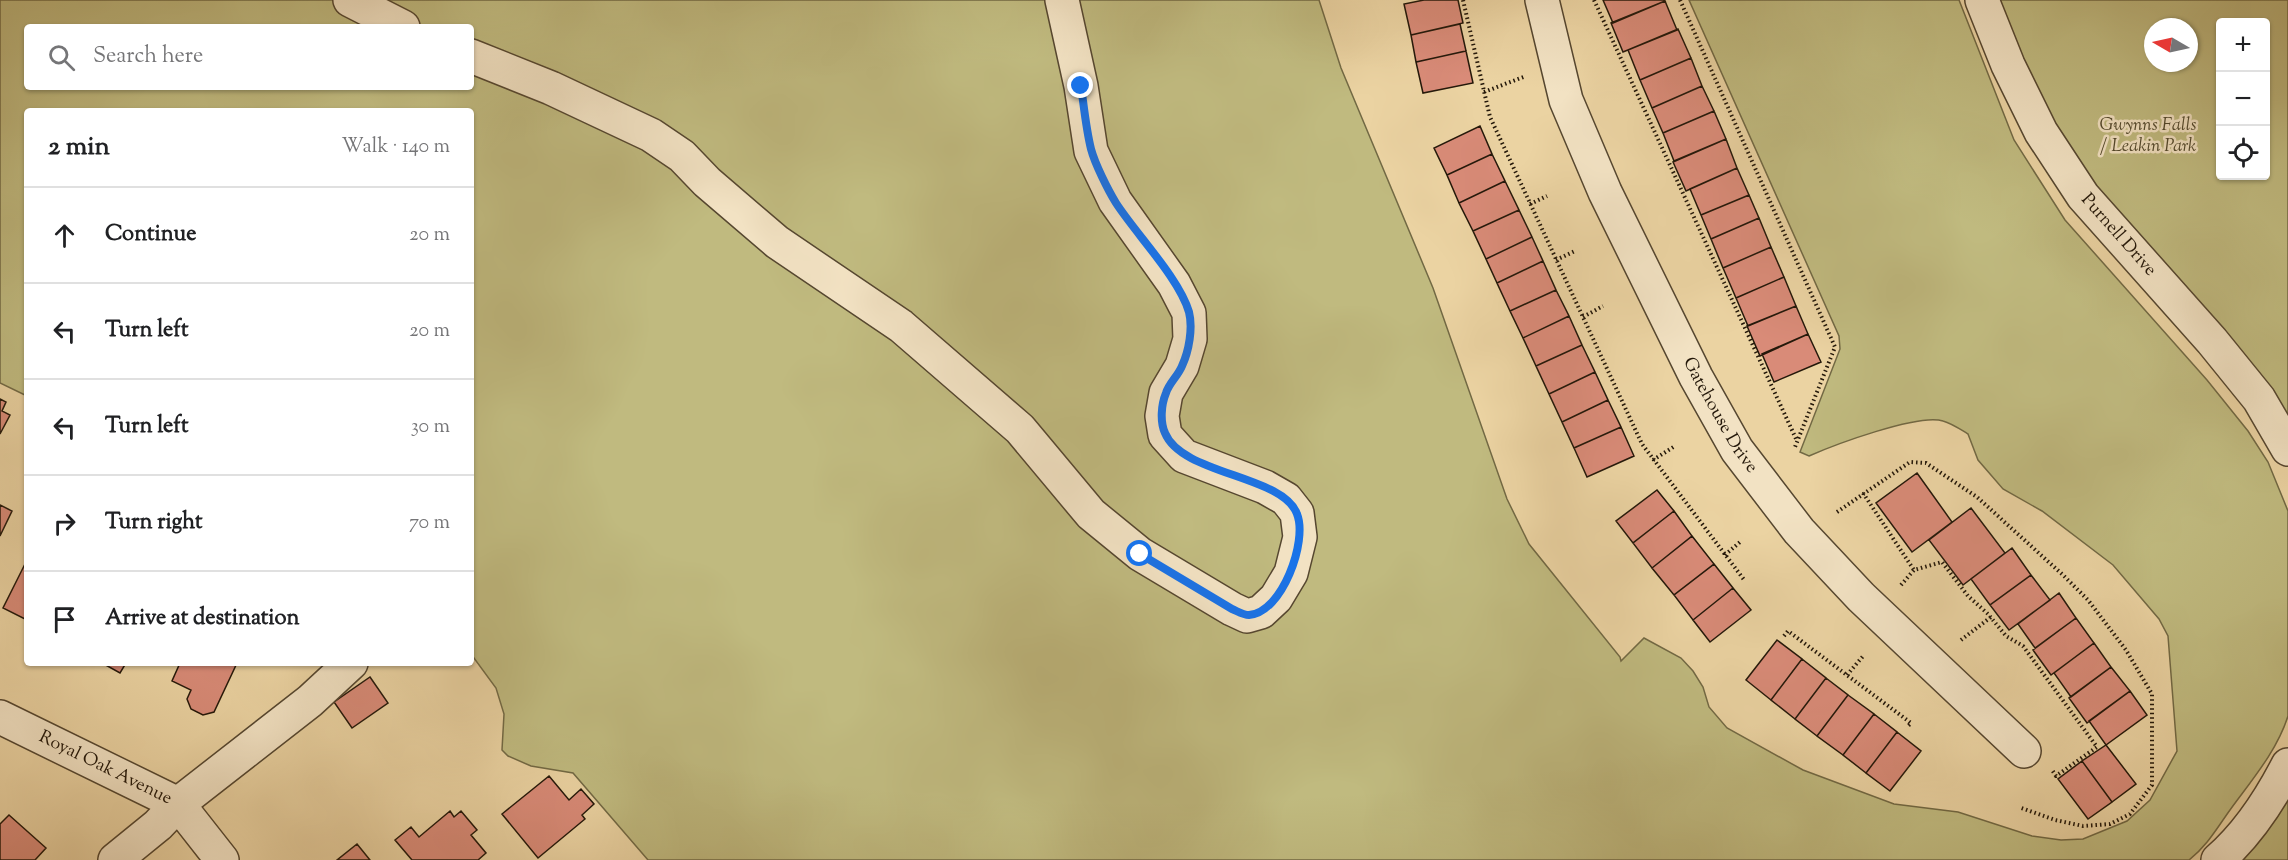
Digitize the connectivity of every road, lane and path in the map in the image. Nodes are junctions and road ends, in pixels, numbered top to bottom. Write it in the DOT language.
graph roads {
  1 [pos="350,0"];
  2 [pos="1062,0"];
  3 [pos="1463,0"];
  4 [pos="1542,0"];
  5 [pos="1594,0"];
  6 [pos="1680,0"];
  7 [pos="1982,0"];
  8 [pos="397,24"];
  9 [pos="474,58"];
  10 [pos="1533,74"];
  11 [pos="1484,92"];
  12 [pos="1547,196"];
  13 [pos="1530,204"];
  14 [pos="1575,250"];
  15 [pos="1556,260"];
  16 [pos="1603,306"];
  17 [pos="1583,317"];
  18 [pos="1675,446"];
  19 [pos="2288,449"];
  20 [pos="1653,460"];
  21 [pos="1863,493"];
  22 [pos="1837,512"];
  23 [pos="1740,542"];
  24 [pos="1725,555"];
  25 [pos="1914,570"];
  26 [pos="1745,581"];
  27 [pos="1903,585"];
  28 [pos="1991,618"];
  29 [pos="1784,636"];
  30 [pos="1961,640"];
  31 [pos="1864,655"];
  32 [pos="348,666"];
  33 [pos="1847,675"];
  34 [pos="0,717"];
  35 [pos="1907,727"];
  36 [pos="2024,751"];
  37 [pos="2288,765"];
  38 [pos="178,804"];
  39 [pos="2021,808"];
  40 [pos="115,860"];
  41 [pos="222,860"];
  42 [pos="2218,860"];
  1 -- 8 [label="street"];
  2 -- 9 [label="street"];
  3 -- 11 [label="path"];
  4 -- 36 [label="street, Gatehouse Drive"];
  5 -- 6 [label="path"];
  7 -- 19 [label="street, Purnell Drive"];
  10 -- 11 [label="path"];
  11 -- 13 [label="path"];
  12 -- 13 [label="path"];
  13 -- 15 [label="path"];
  14 -- 15 [label="path"];
  15 -- 17 [label="path"];
  16 -- 17 [label="path"];
  17 -- 20 [label="path"];
  18 -- 20 [label="path"];
  20 -- 24 [label="path"];
  21 -- 22 [label="path"];
  21 -- 25 [label="path"];
  21 -- 39 [label="path"];
  23 -- 24 [label="path"];
  24 -- 26 [label="path"];
  25 -- 27 [label="path"];
  25 -- 28 [label="path"];
  28 -- 30 [label="path"];
  28 -- 36 [label="path"];
  29 -- 33 [label="path"];
  31 -- 33 [label="path"];
  32 -- 38 [label="street"];
  33 -- 35 [label="path"];
  34 -- 38 [label="street, Royal Oak Avenue"];
  37 -- 42 [label="street"];
  38 -- 40 [label="street"];
  38 -- 41 [label="street, Royal Oak Avenue"];
}
